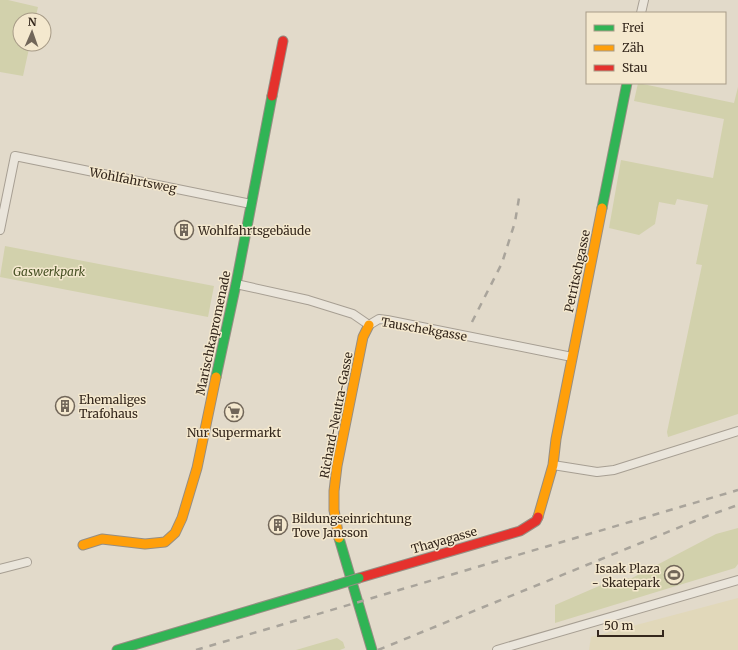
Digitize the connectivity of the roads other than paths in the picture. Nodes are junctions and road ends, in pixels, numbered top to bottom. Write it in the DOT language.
graph roads {
  1 [pos="644,0"];
  2 [pos="641,12"];
  3 [pos="283,40"];
  4 [pos="627,84"];
  5 [pos="251,204"];
  6 [pos="0,230"];
  7 [pos="236,284"];
  8 [pos="369,325"];
  9 [pos="572,357"];
  10 [pos="738,431"];
  11 [pos="553,465"];
  12 [pos="83,545"];
  13 [pos="27,562"];
  14 [pos="0,569"];
  15 [pos="738,580"];
  16 [pos="117,650"];
  17 [pos="372,650"];
  18 [pos="497,650"];
  1 -- 2 [label="street"];
  3 -- 5 [label="street, Marischkapromenade"];
  4 -- 9 [label="street, Petritschgasse"];
  5 -- 6 [label="street, Wohlfahrtsweg"];
  5 -- 7 [label="street, Marischkapromenade"];
  7 -- 8 [label="street, Tauschekgasse"];
  7 -- 12 [label="street, Marischkapromenade"];
  8 -- 9 [label="street, Tauschekgasse"];
  8 -- 17 [label="street, Richard-Neutra-Gasse"];
  9 -- 11 [label="street, Petritschgasse"];
  10 -- 11 [label="street"];
  11 -- 16 [label="street, Thayagasse, bridge"];
  13 -- 14 [label="street"];
  15 -- 18 [label="street"];
}
